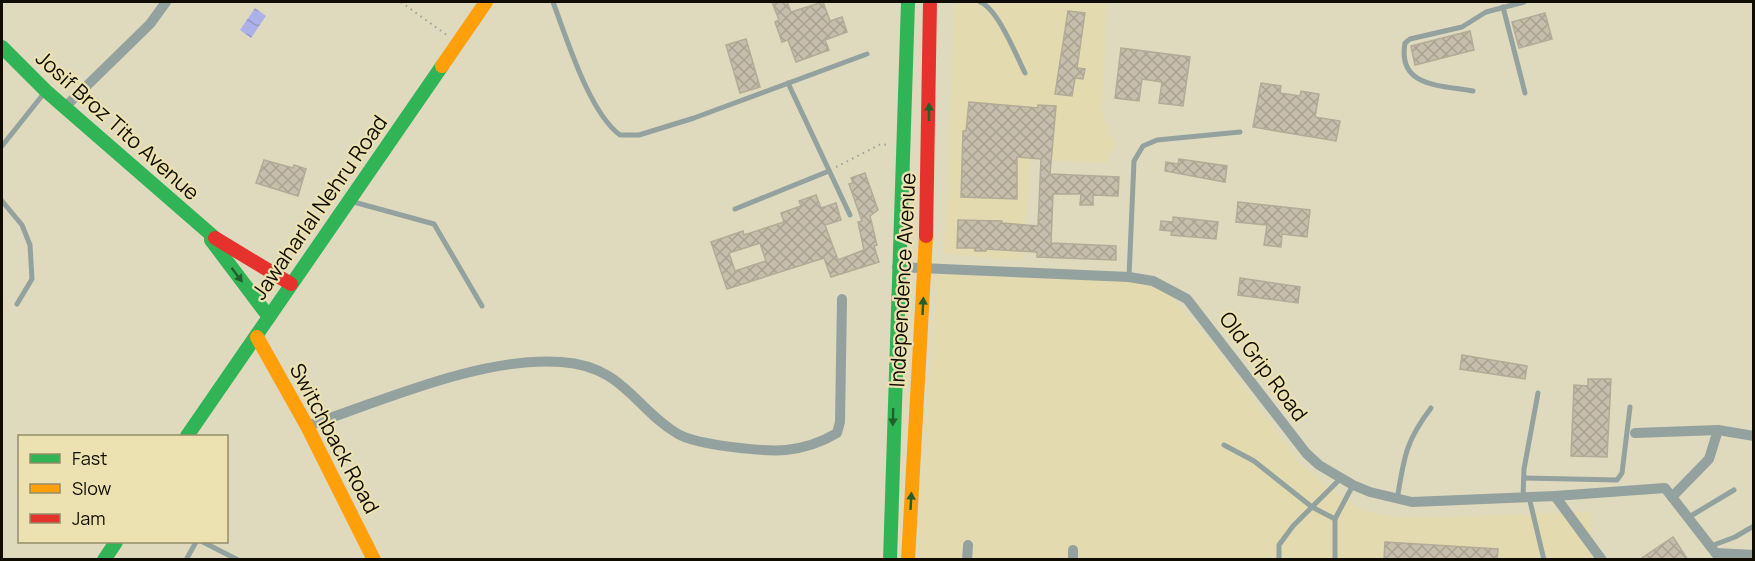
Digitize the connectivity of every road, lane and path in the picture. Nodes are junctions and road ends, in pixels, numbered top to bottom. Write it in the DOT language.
graph roads {
  1 [pos="166,2"];
  2 [pos="401,2"];
  3 [pos="486,2"];
  4 [pos="553,2"];
  5 [pos="908,2"];
  6 [pos="930,2"];
  7 [pos="980,2"];
  8 [pos="1524,2"];
  9 [pos="1503,7"];
  10 [pos="457,43"];
  11 [pos="2,47"];
  12 [pos="867,54"];
  13 [pos="1025,73"];
  14 [pos="788,83"];
  15 [pos="46,91"];
  16 [pos="1473,91"];
  17 [pos="1525,93"];
  18 [pos="64,107"];
  19 [pos="1240,132"];
  20 [pos="2,146"];
  21 [pos="891,146"];
  22 [pos="829,171"];
  23 [pos="2,201"];
  24 [pos="349,201"];
  25 [pos="735,209"];
  26 [pos="850,215"];
  27 [pos="206,233"];
  28 [pos="897,267"];
  29 [pos="925,267"];
  30 [pos="1129,277"];
  31 [pos="291,284"];
  32 [pos="842,299"];
  33 [pos="16,304"];
  34 [pos="482,306"];
  35 [pos="269,317"];
  36 [pos="257,337"];
  37 [pos="1539,393"];
  38 [pos="1630,407"];
  39 [pos="1431,408"];
  40 [pos="307,426"];
  41 [pos="1718,429"];
  42 [pos="1635,434"];
  43 [pos="188,435"];
  44 [pos="1754,436"];
  45 [pos="1224,445"];
  46 [pos="1341,478"];
  47 [pos="1524,478"];
  48 [pos="1353,485"];
  49 [pos="1734,490"];
  50 [pos="1672,496"];
  51 [pos="1526,497"];
  52 [pos="1559,499"];
  53 [pos="1397,500"];
  54 [pos="1312,507"];
  55 [pos="1689,517"];
  56 [pos="1335,519"];
  57 [pos="1754,526"];
  58 [pos="115,543"];
  59 [pos="195,543"];
  60 [pos="205,543"];
  61 [pos="968,545"];
  62 [pos="1716,553"];
  63 [pos="1754,555"];
  64 [pos="104,560"];
  65 [pos="186,560"];
  66 [pos="238,560"];
  67 [pos="374,560"];
  68 [pos="890,560"];
  69 [pos="908,560"];
  70 [pos="967,560"];
  71 [pos="1279,560"];
  72 [pos="1335,560"];
  73 [pos="1544,560"];
  74 [pos="1602,560"];
  1 -- 18 [label="street"];
  2 -- 10 [label="path"];
  3 -- 10 [label="main road, Jawaharlal Nehru Road"];
  4 -- 14 [label="lane"];
  5 -- 28 [label="main road, Independence Avenue"];
  29 -- 6 [label="main road, Independence Avenue, one-way"];
  7 -- 13 [label="lane"];
  8 -- 9 [label="lane"];
  9 -- 16 [label="lane"];
  9 -- 17 [label="lane"];
  10 -- 24 [label="main road, Jawaharlal Nehru Road"];
  11 -- 15 [label="main road, Josif Broz Tito Avenue"];
  12 -- 14 [label="lane"];
  14 -- 22 [label="lane"];
  15 -- 18 [label="main road, Josif Broz Tito Avenue"];
  15 -- 20 [label="lane"];
  18 -- 27 [label="main road, Josif Broz Tito Avenue"];
  19 -- 30 [label="lane"];
  21 -- 22 [label="path"];
  22 -- 25 [label="lane"];
  22 -- 26 [label="lane"];
  23 -- 33 [label="lane"];
  24 -- 31 [label="main road, Jawaharlal Nehru Road"];
  24 -- 34 [label="lane"];
  27 -- 31 [label="main road, Josif Broz Tito Avenue"];
  27 -- 35 [label="main road, Josif Broz Tito Avenue, one-way"];
  28 -- 29 [label="street, Old Grip Road"];
  28 -- 68 [label="main road, Independence Avenue, one-way"];
  29 -- 30 [label="street, Old Grip Road"];
  69 -- 29 [label="main road, Independence Avenue, one-way"];
  30 -- 46 [label="street, Old Grip Road"];
  31 -- 35 [label="main road, Jawaharlal Nehru Road"];
  32 -- 40 [label="street"];
  35 -- 36 [label="main road, Jawaharlal Nehru Road"];
  36 -- 40 [label="main road, Switchback Road"];
  36 -- 43 [label="main road, Jawaharlal Nehru Road"];
  37 -- 47 [label="lane"];
  38 -- 47 [label="lane"];
  39 -- 53 [label="lane"];
  40 -- 67 [label="main road, Switchback Road"];
  41 -- 42 [label="street"];
  41 -- 44 [label="street"];
  41 -- 50 [label="street"];
  45 -- 54 [label="lane"];
  46 -- 48 [label="street, Old Grip Road"];
  46 -- 54 [label="lane"];
  47 -- 51 [label="lane"];
  48 -- 53 [label="street, Old Grip Road"];
  48 -- 56 [label="lane"];
  49 -- 55 [label="lane"];
  50 -- 52 [label="street, Old Grip Road"];
  50 -- 55 [label="street"];
  51 -- 52 [label="street, Old Grip Road"];
  51 -- 53 [label="street, Old Grip Road"];
  51 -- 73 [label="lane"];
  52 -- 74 [label="street"];
  54 -- 56 [label="lane"];
  54 -- 71 [label="lane"];
  55 -- 62 [label="street"];
  56 -- 72 [label="lane"];
  57 -- 62 [label="lane"];
  58 -- 64 [label="main road"];
  59 -- 65 [label="lane"];
  60 -- 66 [label="lane"];
  61 -- 70 [label="street"];
  62 -- 63 [label="street"];
}
